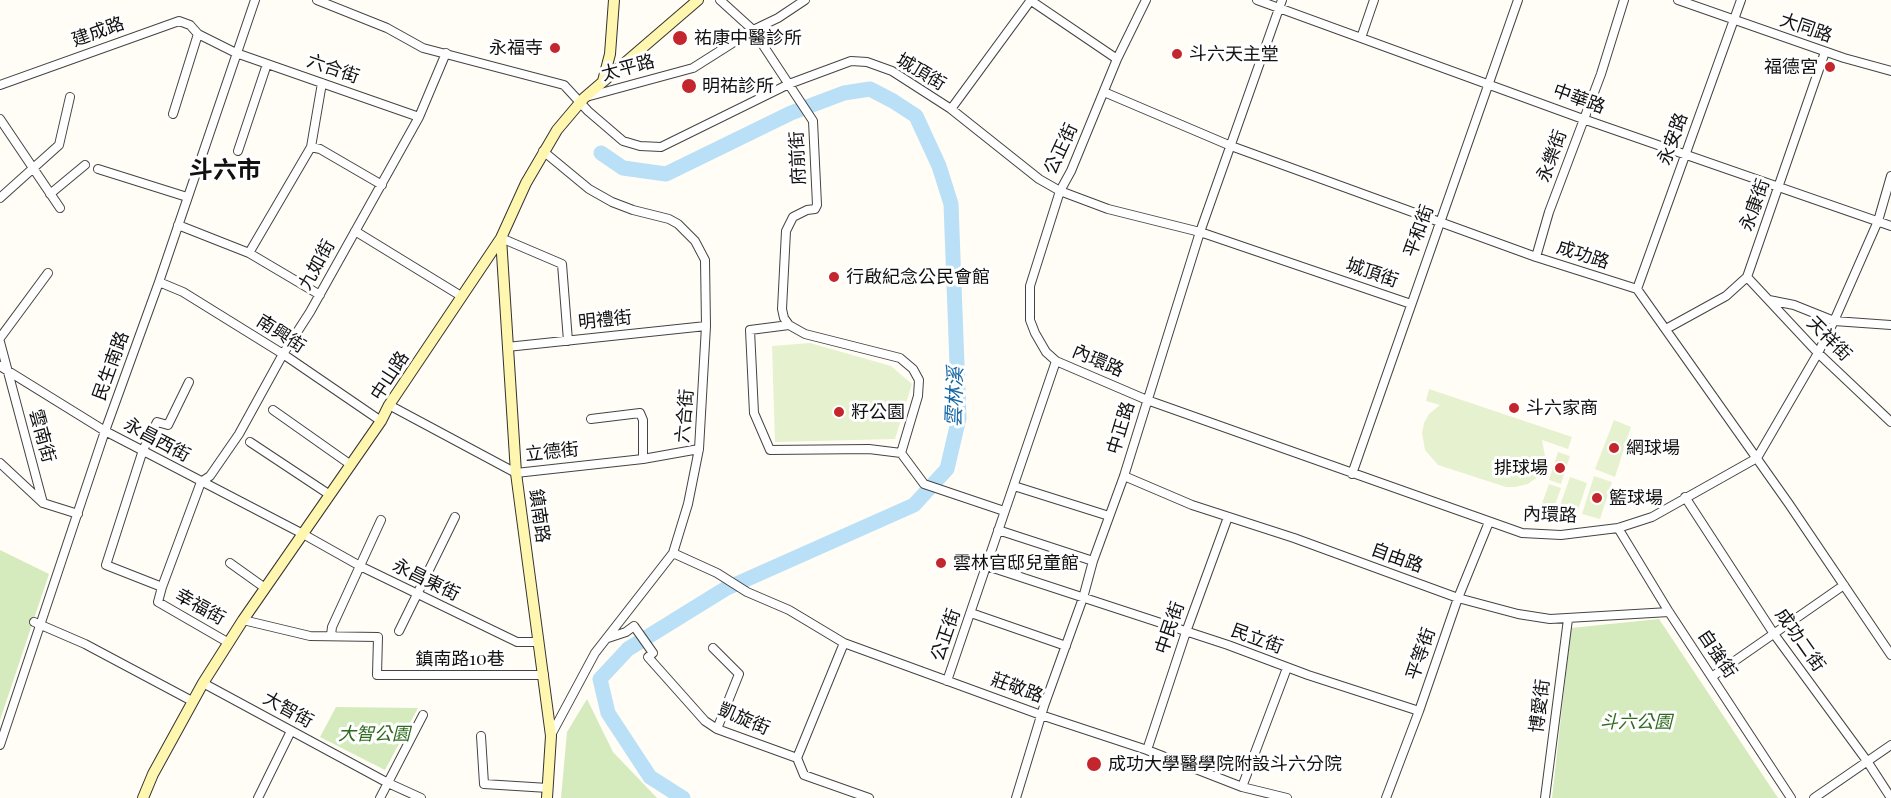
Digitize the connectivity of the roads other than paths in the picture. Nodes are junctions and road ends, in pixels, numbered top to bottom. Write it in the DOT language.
graph roads {
  1 [pos="255,0"];
  2 [pos="318,0"];
  3 [pos="614,0"];
  4 [pos="698,0"];
  5 [pos="720,0"];
  6 [pos="805,0"];
  7 [pos="1030,0"];
  8 [pos="1146,0"];
  9 [pos="1257,0"];
  10 [pos="1374,0"];
  11 [pos="1518,0"];
  12 [pos="1624,0"];
  13 [pos="1678,0"];
  14 [pos="1741,0"];
  15 [pos="1281,4"];
  16 [pos="1734,20"];
  17 [pos="753,30"];
  18 [pos="198,34"];
  19 [pos="1361,38"];
  20 [pos="1825,52"];
  21 [pos="236,53"];
  22 [pos="446,53"];
  23 [pos="1117,59"];
  24 [pos="267,64"];
  25 [pos="1891,71"];
  26 [pos="603,82"];
  27 [pos="322,83"];
  28 [pos="1488,83"];
  29 [pos="789,84"];
  30 [pos="0,85"];
  31 [pos="1104,92"];
  32 [pos="70,97"];
  33 [pos="582,100"];
  34 [pos="951,109"];
  35 [pos="173,114"];
  36 [pos="418,117"];
  37 [pos="0,119"];
  38 [pos="1583,119"];
  39 [pos="1231,146"];
  40 [pos="311,147"];
  41 [pos="238,151"];
  42 [pos="543,151"];
  43 [pos="1684,154"];
  44 [pos="85,165"];
  45 [pos="32,168"];
  46 [pos="98,168"];
  47 [pos="1891,176"];
  48 [pos="382,185"];
  49 [pos="1779,187"];
  50 [pos="1060,191"];
  51 [pos="50,194"];
  52 [pos="188,197"];
  53 [pos="0,198"];
  54 [pos="60,208"];
  55 [pos="1878,221"];
  56 [pos="1439,222"];
  57 [pos="178,225"];
  58 [pos="1891,226"];
  59 [pos="355,231"];
  60 [pos="1200,232"];
  61 [pos="501,238"];
  62 [pos="249,253"];
  63 [pos="1536,257"];
  64 [pos="48,273"];
  65 [pos="1747,277"];
  66 [pos="159,282"];
  67 [pos="1637,290"];
  68 [pos="320,295"];
  69 [pos="461,296"];
  70 [pos="1769,300"];
  71 [pos="1411,304"];
  72 [pos="1030,320"];
  73 [pos="1834,321"];
  74 [pos="789,325"];
  75 [pos="1891,325"];
  76 [pos="706,326"];
  77 [pos="1666,329"];
  78 [pos="0,340"];
  79 [pos="568,341"];
  80 [pos="507,347"];
  81 [pos="1818,353"];
  82 [pos="283,354"];
  83 [pos="1056,362"];
  84 [pos="4,369"];
  85 [pos="189,382"];
  86 [pos="1147,400"];
  87 [pos="389,405"];
  88 [pos="273,410"];
  89 [pos="591,419"];
  90 [pos="381,421"];
  91 [pos="1891,422"];
  92 [pos="105,431"];
  93 [pos="250,442"];
  94 [pos="699,449"];
  95 [pos="143,450"];
  96 [pos="901,453"];
  97 [pos="1757,458"];
  98 [pos="643,459"];
  99 [pos="0,463"];
  100 [pos="351,465"];
  101 [pos="516,473"];
  102 [pos="1352,474"];
  103 [pos="1124,476"];
  104 [pos="201,482"];
  105 [pos="1014,486"];
  106 [pos="330,495"];
  107 [pos="1685,497"];
  108 [pos="43,503"];
  109 [pos="1004,511"];
  110 [pos="78,514"];
  111 [pos="1109,516"];
  112 [pos="455,517"];
  113 [pos="1228,517"];
  114 [pos="381,520"];
  115 [pos="1489,522"];
  116 [pos="1618,528"];
  117 [pos="998,530"];
  118 [pos="303,534"];
  119 [pos="673,553"];
  120 [pos="1094,561"];
  121 [pos="230,563"];
  122 [pos="360,566"];
  123 [pos="987,566"];
  124 [pos="1844,585"];
  125 [pos="162,587"];
  126 [pos="265,588"];
  127 [pos="417,593"];
  128 [pos="1083,598"];
  129 [pos="1458,598"];
  130 [pos="1669,612"];
  131 [pos="971,613"];
  132 [pos="1568,619"];
  133 [pos="243,620"];
  134 [pos="37,624"];
  135 [pos="399,631"];
  136 [pos="1186,632"];
  137 [pos="1774,634"];
  138 [pos="331,636"];
  139 [pos="608,638"];
  140 [pos="539,642"];
  141 [pos="230,643"];
  142 [pos="844,643"];
  143 [pos="1065,646"];
  144 [pos="713,648"];
  145 [pos="1891,656"];
  146 [pos="1287,668"];
  147 [pos="544,675"];
  148 [pos="1713,676"];
  149 [pos="947,681"];
  150 [pos="203,683"];
  151 [pos="192,700"];
  152 [pos="1419,711"];
  153 [pos="423,715"];
  154 [pos="1041,715"];
  155 [pos="717,729"];
  156 [pos="291,731"];
  157 [pos="482,736"];
  158 [pos="551,736"];
  159 [pos="0,745"];
  160 [pos="1891,745"];
  161 [pos="1147,750"];
  162 [pos="797,758"];
  163 [pos="1867,761"];
  164 [pos="388,783"];
  165 [pos="1242,787"];
  166 [pos="547,793"];
  167 [pos="143,798"];
  168 [pos="258,798"];
  169 [pos="380,798"];
  170 [pos="422,798"];
  171 [pos="869,798"];
  172 [pos="1016,798"];
  173 [pos="1287,798"];
  174 [pos="1386,798"];
  175 [pos="1545,798"];
  176 [pos="1791,798"];
  177 [pos="1814,798"];
  178 [pos="1891,798"];
  1 -- 21 [label="street, 民生南路"];
  2 -- 22 [label="street, 城頂街"];
  3 -- 26 [label="street"];
  4 -- 26 [label="street, 中山路"];
  5 -- 17 [label="street, 府前街"];
  6 -- 17 [label="street, 太平路"];
  7 -- 23 [label="street"];
  7 -- 34 [label="street"];
  8 -- 23 [label="street, 公正街"];
  9 -- 15 [label="street, 中華路"];
  10 -- 19 [label="street"];
  11 -- 28 [label="street, 平和街"];
  12 -- 38 [label="street, 永樂街"];
  13 -- 16 [label="street, 大同路"];
  14 -- 16 [label="street, 永安路"];
  15 -- 19 [label="street, 中華路"];
  15 -- 39 [label="street, 中正路"];
  16 -- 20 [label="street, 大同路"];
  16 -- 43 [label="street, 永安路"];
  17 -- 29 [label="street, 府前街"];
  17 -- 33 [label="street, 太平路"];
  18 -- 21 [label="street, 建成路"];
  18 -- 30 [label="street, 建成路"];
  18 -- 35 [label="street"];
  19 -- 28 [label="street, 中華路"];
  20 -- 25 [label="street, 大同路"];
  20 -- 49 [label="street, 永康街"];
  21 -- 24 [label="street, 六合街"];
  21 -- 52 [label="street, 民生南路"];
  22 -- 33 [label="street, 城頂街"];
  22 -- 36 [label="street, 九如街"];
  23 -- 31 [label="street, 公正街"];
  24 -- 27 [label="street, 六合街"];
  24 -- 41 [label="street"];
  26 -- 33 [label="street, 中山路"];
  27 -- 36 [label="street, 六合街"];
  27 -- 40 [label="street"];
  28 -- 38 [label="street, 中華路"];
  28 -- 56 [label="street, 平和街"];
  29 -- 33 [label="street, 城頂街"];
  29 -- 34 [label="street, 城頂街"];
  29 -- 74 [label="street, 府前街"];
  31 -- 39 [label="street, 成功路"];
  31 -- 50 [label="street, 公正街"];
  32 -- 45 [label="street"];
  33 -- 42 [label="street, 中山路"];
  34 -- 50 [label="street, 城頂街"];
  36 -- 48 [label="street, 九如街"];
  37 -- 45 [label="street"];
  38 -- 43 [label="street, 中華路"];
  38 -- 63 [label="street, 永樂街"];
  39 -- 56 [label="street, 成功路"];
  39 -- 60 [label="street, 中正路"];
  40 -- 48 [label="street"];
  40 -- 62 [label="street"];
  42 -- 61 [label="street, 中山路"];
  42 -- 76 [label="street, 六合街"];
  43 -- 49 [label="street, 中華路"];
  43 -- 67 [label="street, 永安路"];
  44 -- 51 [label="street"];
  45 -- 51 [label="street"];
  45 -- 53 [label="street"];
  46 -- 52 [label="street"];
  47 -- 55 [label="street"];
  48 -- 59 [label="street, 九如街"];
  49 -- 55 [label="street, 中華路"];
  49 -- 65 [label="street, 永康街"];
  50 -- 60 [label="street, 城頂街"];
  50 -- 72 [label="street, 公正街"];
  51 -- 54 [label="street"];
  52 -- 57 [label="street, 民生南路"];
  55 -- 58 [label="street, 中華路"];
  55 -- 73 [label="street"];
  56 -- 63 [label="street, 成功路"];
  56 -- 71 [label="street, 平和街"];
  57 -- 62 [label="street"];
  57 -- 66 [label="street, 民生南路"];
  59 -- 68 [label="street, 九如街"];
  59 -- 69 [label="street"];
  60 -- 71 [label="street, 城頂街"];
  60 -- 86 [label="street, 中正路"];
  61 -- 69 [label="street, 中山路"];
  61 -- 79 [label="street"];
  61 -- 80 [label="street, 鎮南路"];
  62 -- 68 [label="street"];
  63 -- 67 [label="street, 成功路"];
  64 -- 78 [label="street, 雲南街"];
  65 -- 70 [label="street, 天祥街"];
  65 -- 77 [label="street, 永康街"];
  66 -- 82 [label="street, 南興街"];
  66 -- 92 [label="street, 民生南路"];
  67 -- 77 [label="street"];
  68 -- 82 [label="street, 九如街"];
  69 -- 87 [label="street, 中山路"];
  70 -- 73 [label="street"];
  70 -- 81 [label="street, 天祥街"];
  71 -- 102 [label="street, 平和街"];
  72 -- 83 [label="street, 內環路"];
  73 -- 75 [label="street"];
  73 -- 81 [label="street"];
  74 -- 96 [label="street"];
  74 -- 96 [label="street"];
  76 -- 79 [label="street, 明禮街"];
  76 -- 94 [label="street, 六合街"];
  77 -- 97 [label="street"];
  78 -- 84 [label="street, 雲南街"];
  79 -- 80 [label="street, 明禮街"];
  80 -- 101 [label="street, 鎮南路"];
  81 -- 91 [label="street, 天祥街"];
  81 -- 97 [label="street"];
  82 -- 90 [label="street, 南興街"];
  82 -- 104 [label="street, 九如街"];
  83 -- 86 [label="street, 內環路"];
  83 -- 105 [label="street, 公正街"];
  84 -- 92 [label="street, 永昌西街"];
  84 -- 108 [label="street, 雲南街"];
  85 -- 95 [label="street"];
  86 -- 102 [label="street, 內環路"];
  86 -- 103 [label="street, 中正路"];
  87 -- 90 [label="street, 中山路"];
  87 -- 101 [label="street, 立德街"];
  88 -- 100 [label="street"];
  89 -- 98 [label="street"];
  90 -- 100 [label="street, 中山路"];
  92 -- 95 [label="street, 永昌西街"];
  92 -- 110 [label="street, 民生南路"];
  93 -- 106 [label="street"];
  94 -- 98 [label="street, 立德街"];
  94 -- 119 [label="street, 六合街"];
  95 -- 104 [label="street, 永昌西街"];
  95 -- 125 [label="street, 幸福街"];
  96 -- 109 [label="street"];
  97 -- 107 [label="street, 內環路"];
  97 -- 124 [label="street"];
  98 -- 101 [label="street, 立德街"];
  99 -- 108 [label="street"];
  100 -- 106 [label="street, 中山路"];
  101 -- 140 [label="street, 鎮南路"];
  102 -- 115 [label="street, 內環路"];
  103 -- 111 [label="street, 中正路"];
  103 -- 113 [label="street, 自由路"];
  104 -- 118 [label="street, 永昌西街"];
  104 -- 125 [label="street"];
  105 -- 109 [label="street, 公正街"];
  105 -- 111 [label="street"];
  106 -- 118 [label="street, 中山路"];
  107 -- 116 [label="street, 內環路"];
  107 -- 137 [label="street, 成功二街"];
  108 -- 110 [label="street"];
  109 -- 117 [label="street, 公正街"];
  110 -- 134 [label="street, 民生南路"];
  111 -- 120 [label="street, 中正路"];
  112 -- 127 [label="street"];
  113 -- 129 [label="street, 自由路"];
  113 -- 136 [label="street, 中民街"];
  114 -- 122 [label="street"];
  115 -- 116 [label="street, 內環路"];
  115 -- 129 [label="street, 平等街"];
  116 -- 130 [label="street, 自強街"];
  117 -- 120 [label="street"];
  117 -- 123 [label="street, 公正街"];
  118 -- 122 [label="street, 永昌東街"];
  118 -- 126 [label="street, 中山路"];
  119 -- 139 [label="street, 六合街"];
  119 -- 142 [label="street, 莊敬路"];
  120 -- 128 [label="street, 中正路"];
  121 -- 126 [label="street"];
  122 -- 127 [label="street, 永昌東街"];
  122 -- 138 [label="street"];
  123 -- 128 [label="street, 民立街"];
  123 -- 131 [label="street, 公正街"];
  124 -- 137 [label="street"];
  124 -- 145 [label="street"];
  125 -- 141 [label="street, 幸福街"];
  126 -- 133 [label="street, 中山路"];
  127 -- 135 [label="street"];
  127 -- 140 [label="street, 永昌東街"];
  128 -- 136 [label="street, 民立街"];
  128 -- 143 [label="street, 中正路"];
  129 -- 132 [label="street, 自由路"];
  129 -- 152 [label="street, 平等街"];
  130 -- 132 [label="street, 自由路"];
  130 -- 148 [label="street, 自強街"];
  131 -- 143 [label="street"];
  131 -- 149 [label="street, 公正街"];
  132 -- 175 [label="street, 博愛街"];
  133 -- 138 [label="street"];
  133 -- 141 [label="street, 中山路"];
  134 -- 151 [label="street"];
  134 -- 159 [label="street, 民生南路"];
  136 -- 146 [label="street, 民立街"];
  136 -- 161 [label="street, 中民街"];
  137 -- 148 [label="street"];
  137 -- 163 [label="street, 成功二街"];
  138 -- 147 [label="street, 鎮南路10巷"];
  139 -- 155 [label="street, 凱旋街"];
  139 -- 158 [label="street, 六合街"];
  140 -- 147 [label="street, 鎮南路"];
  141 -- 150 [label="street, 中山路"];
  142 -- 149 [label="street, 莊敬路"];
  142 -- 162 [label="street"];
  143 -- 154 [label="street, 中正路"];
  144 -- 155 [label="street"];
  146 -- 152 [label="street, 民立街"];
  146 -- 165 [label="street"];
  147 -- 158 [label="street, 鎮南路"];
  148 -- 176 [label="street, 自強街"];
  149 -- 154 [label="street, 莊敬路"];
  150 -- 151 [label="street, 中山路"];
  150 -- 156 [label="street, 大智街"];
  151 -- 167 [label="street, 中山路"];
  152 -- 174 [label="street, 平等街"];
  153 -- 164 [label="street"];
  154 -- 161 [label="street, 莊敬路"];
  154 -- 172 [label="street, 中正路"];
  155 -- 162 [label="street, 凱旋街"];
  156 -- 164 [label="street, 大智街"];
  156 -- 168 [label="street"];
  157 -- 166 [label="street"];
  158 -- 166 [label="street, 鎮南路"];
  160 -- 163 [label="street"];
  161 -- 165 [label="street, 莊敬路"];
  162 -- 171 [label="street"];
  163 -- 177 [label="street"];
  163 -- 178 [label="street, 成功二街"];
  164 -- 169 [label="street"];
  164 -- 170 [label="street, 大智街"];
  165 -- 173 [label="street, 莊敬路"];
}
